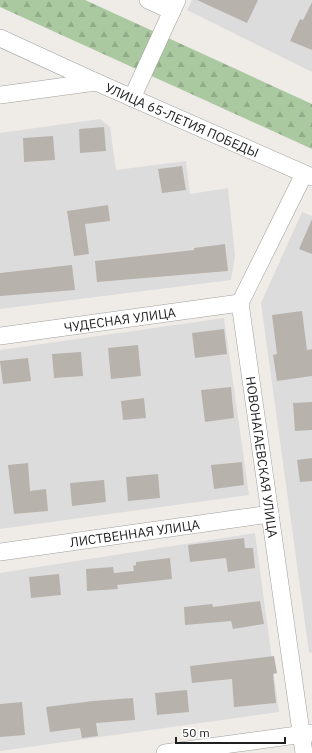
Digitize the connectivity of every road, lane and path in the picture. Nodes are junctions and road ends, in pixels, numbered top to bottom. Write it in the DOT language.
graph roads {
  1 [pos="148,0"];
  2 [pos="174,6"];
  3 [pos="0,38"];
  4 [pos="96,82"];
  5 [pos="0,95"];
  6 [pos="132,98"];
  7 [pos="308,176"];
  8 [pos="240,303"];
  9 [pos="0,336"];
  10 [pos="270,514"];
  11 [pos="0,552"];
  12 [pos="307,734"];
  13 [pos="165,753"];
  14 [pos="304,753"];
  1 -- 2 [label="street"];
  2 -- 6 [label="street"];
  3 -- 4 [label="street"];
  4 -- 5 [label="street, УЛИЦА 65-ЛЕТИЯ ПОБЕДЫ"];
  4 -- 6 [label="street, УЛИЦА 65-ЛЕТИЯ ПОБЕДЫ"];
  6 -- 7 [label="street, УЛИЦА 65-ЛЕТИЯ ПОБЕДЫ"];
  7 -- 8 [label="street"];
  8 -- 9 [label="street, ЧУДЕСНАЯ УЛИЦА"];
  8 -- 10 [label="street, НОВОНАГАЕВСКАЯ УЛИЦА"];
  10 -- 11 [label="street, ЛИСТВЕННАЯ УЛИЦА"];
  10 -- 12 [label="street, НОВОНАГАЕВСКАЯ УЛИЦА"];
  12 -- 13 [label="street"];
  12 -- 14 [label="street, НОВОНАГАЕВСКАЯ УЛИЦА"];
}
